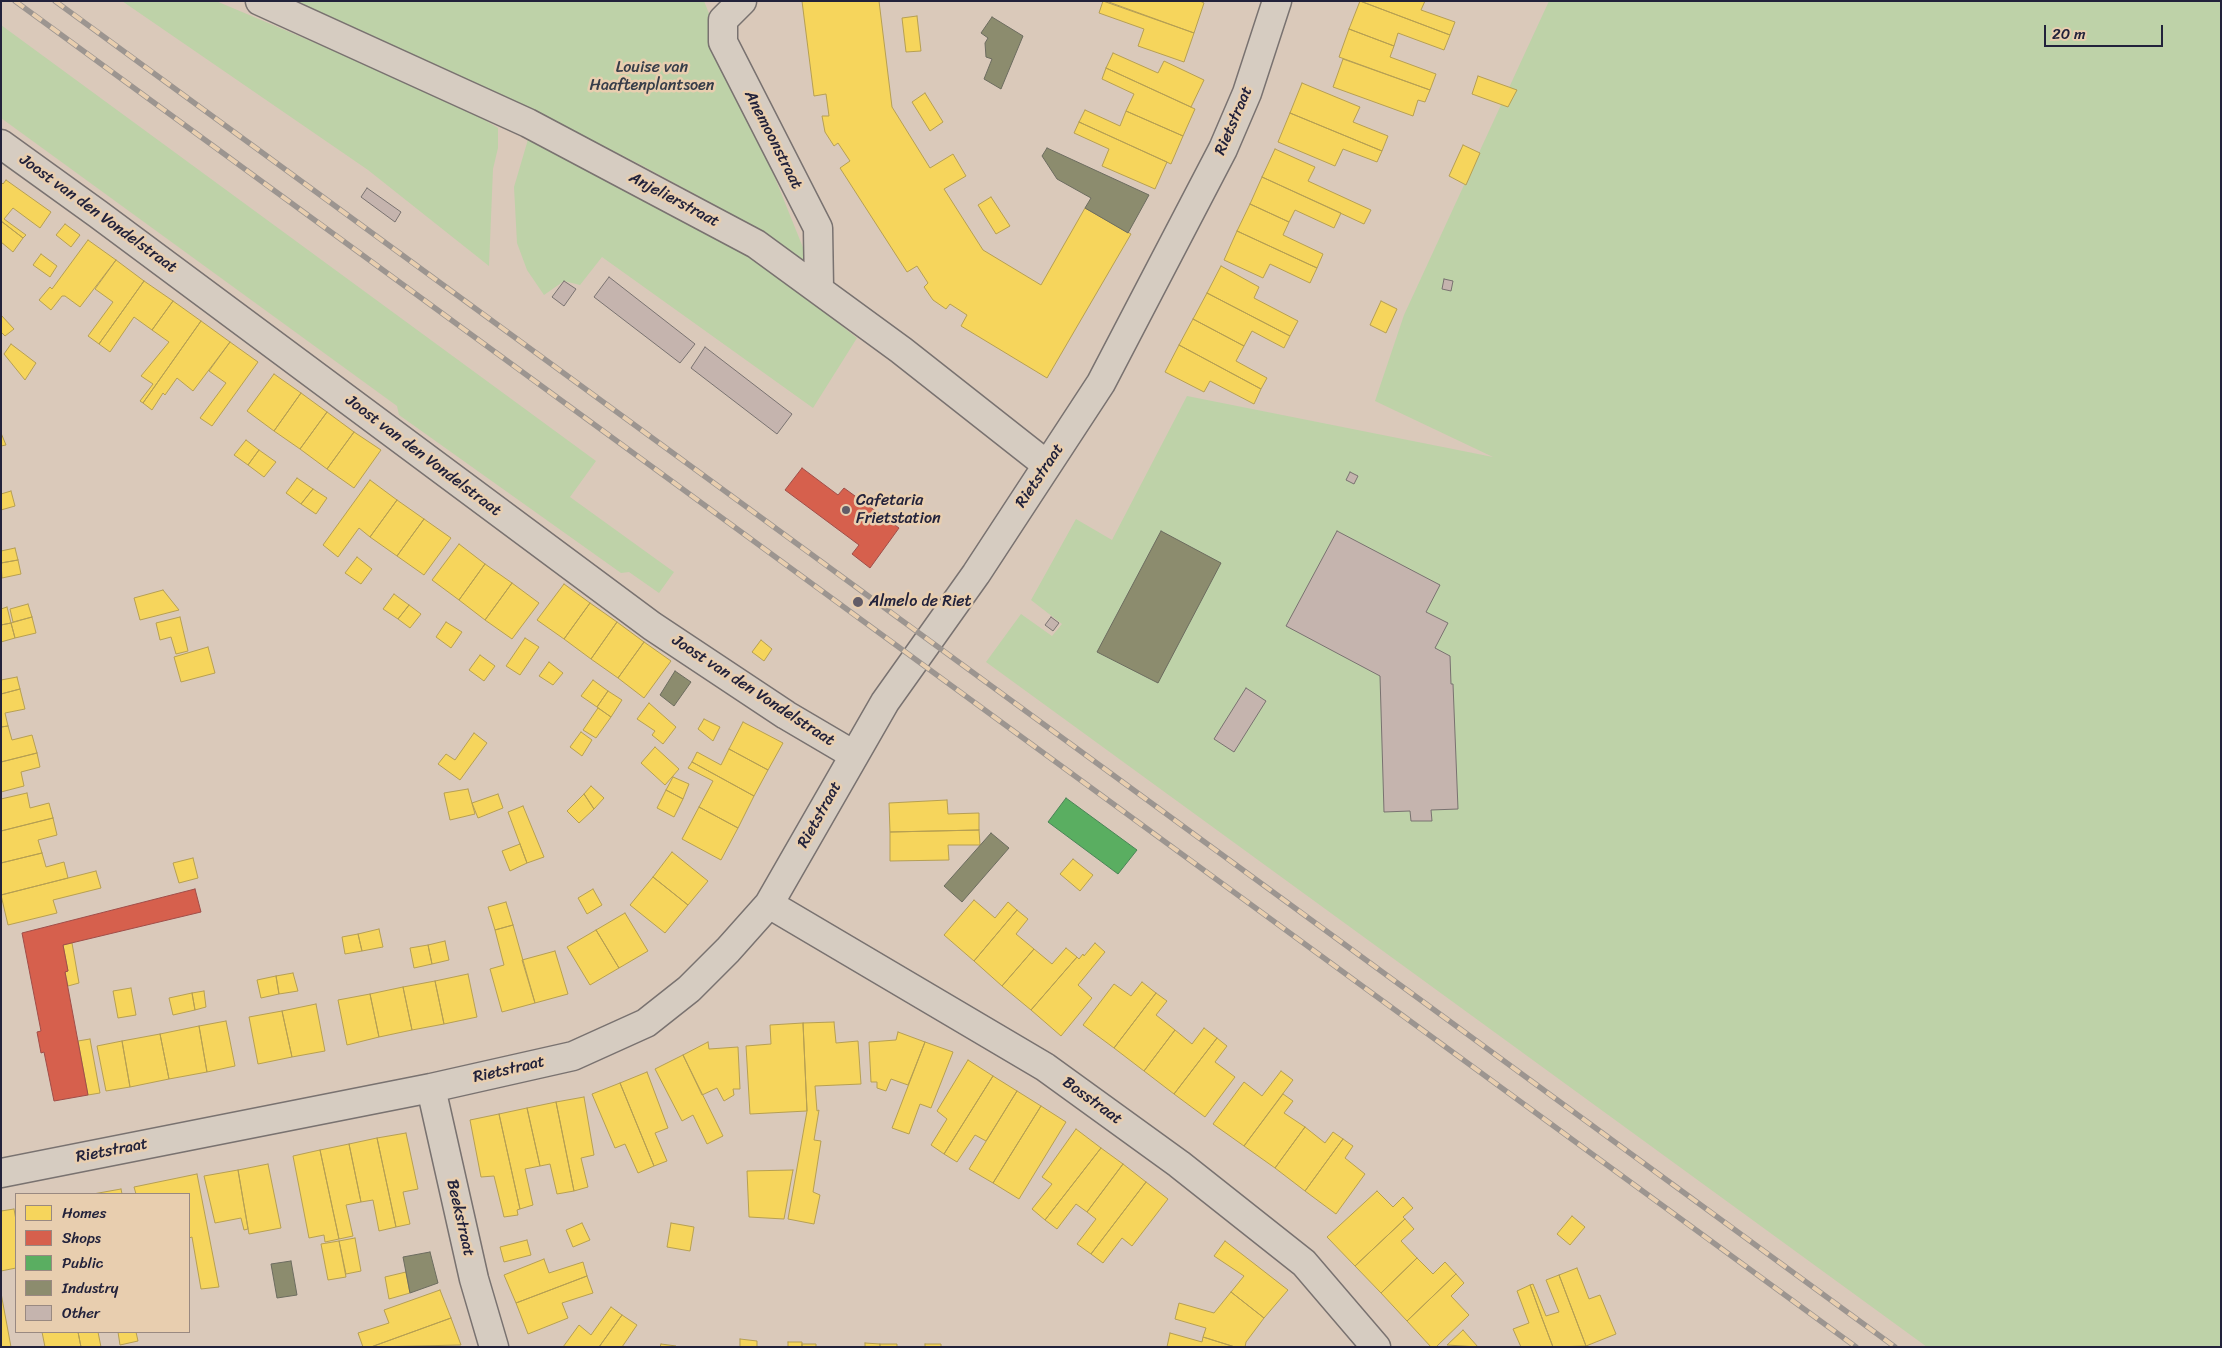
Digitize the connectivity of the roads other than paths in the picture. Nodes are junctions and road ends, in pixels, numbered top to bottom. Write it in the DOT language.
graph roads {
  1 [pos="260,1"];
  2 [pos="742,1"];
  3 [pos="1277,1"];
  4 [pos="1,144"];
  5 [pos="819,288"];
  6 [pos="1048,466"];
  7 [pos="854,755"];
  8 [pos="769,904"];
  9 [pos="431,1088"];
  10 [pos="2,1168"];
  11 [pos="494,1347"];
  12 [pos="1376,1347"];
  1 -- 5 [label="street, Anjelierstraat"];
  2 -- 5 [label="street, Anemoonstraat"];
  3 -- 6 [label="street, Rietstraat"];
  4 -- 7 [label="street, Joost van den Vondelstraat"];
  5 -- 6 [label="street, Anjelierstraat"];
  6 -- 7 [label="street, Rietstraat"];
  7 -- 8 [label="street, Rietstraat"];
  8 -- 9 [label="street, Rietstraat"];
  8 -- 12 [label="street, Bosstraat"];
  9 -- 10 [label="street, Rietstraat"];
  9 -- 11 [label="street, Beekstraat"];
}
